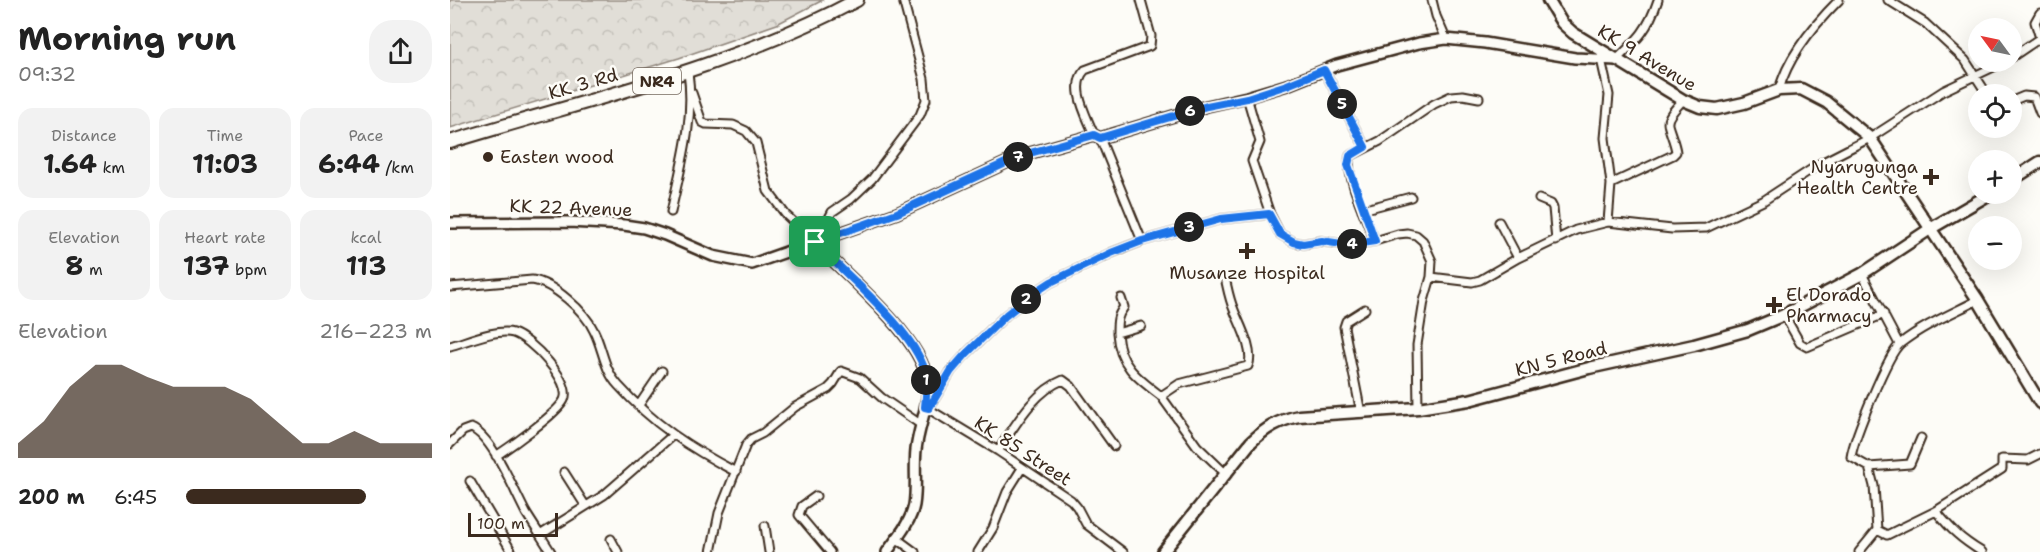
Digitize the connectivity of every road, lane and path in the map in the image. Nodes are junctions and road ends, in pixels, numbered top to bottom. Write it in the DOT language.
graph roads {
  1 [pos="857,0"];
  2 [pos="903,0"];
  3 [pos="1141,0"];
  4 [pos="1432,0"];
  5 [pos="1548,0"];
  6 [pos="1658,0"];
  7 [pos="1839,0"];
  8 [pos="1888,0"];
  9 [pos="2040,13"];
  10 [pos="2040,38"];
  11 [pos="1446,39"];
  12 [pos="2022,50"];
  13 [pos="1601,59"];
  14 [pos="1616,60"];
  15 [pos="1324,70"];
  16 [pos="688,72"];
  17 [pos="1982,72"];
  18 [pos="1975,75"];
  19 [pos="1981,84"];
  20 [pos="1779,90"];
  21 [pos="692,93"];
  22 [pos="2022,97"];
  23 [pos="1247,98"];
  24 [pos="1479,98"];
  25 [pos="1683,100"];
  26 [pos="2040,113"];
  27 [pos="1097,136"];
  28 [pos="1870,138"];
  29 [pos="450,142"];
  30 [pos="1365,147"];
  31 [pos="2040,162"];
  32 [pos="2022,174"];
  33 [pos="1611,184"];
  34 [pos="1411,197"];
  35 [pos="1539,199"];
  36 [pos="1972,204"];
  37 [pos="1362,210"];
  38 [pos="671,212"];
  39 [pos="1269,214"];
  40 [pos="1499,222"];
  41 [pos="1608,222"];
  42 [pos="450,223"];
  43 [pos="1930,228"];
  44 [pos="817,241"];
  45 [pos="1142,241"];
  46 [pos="1375,241"];
  47 [pos="1556,241"];
  48 [pos="1518,258"];
  49 [pos="1862,274"];
  50 [pos="1431,277"];
  51 [pos="1226,282"];
  52 [pos="450,287"];
  53 [pos="1121,298"];
  54 [pos="1978,300"];
  55 [pos="1365,309"];
  56 [pos="1884,314"];
  57 [pos="1784,315"];
  58 [pos="1141,326"];
  59 [pos="1117,333"];
  60 [pos="1899,344"];
  61 [pos="450,346"];
  62 [pos="662,371"];
  63 [pos="1161,396"];
  64 [pos="2040,403"];
  65 [pos="639,405"];
  66 [pos="927,408"];
  67 [pos="1418,408"];
  68 [pos="1361,413"];
  69 [pos="920,424"];
  70 [pos="673,435"];
  71 [pos="1921,438"];
  72 [pos="450,444"];
  73 [pos="1114,446"];
  74 [pos="998,452"];
  75 [pos="2040,454"];
  76 [pos="496,456"];
  77 [pos="1869,467"];
  78 [pos="1022,468"];
  79 [pos="564,472"];
  80 [pos="736,472"];
  81 [pos="1225,473"];
  82 [pos="470,481"];
  83 [pos="816,496"];
  84 [pos="585,505"];
  85 [pos="1936,511"];
  86 [pos="765,526"];
  87 [pos="1877,530"];
  88 [pos="540,535"];
  89 [pos="896,538"];
  90 [pos="611,539"];
  91 [pos="512,552"];
  92 [pos="551,552"];
  93 [pos="618,552"];
  94 [pos="711,552"];
  95 [pos="769,552"];
  96 [pos="830,552"];
  97 [pos="887,552"];
  98 [pos="915,552"];
  99 [pos="978,552"];
  100 [pos="1123,552"];
  101 [pos="1163,552"];
  102 [pos="1859,552"];
  103 [pos="1982,552"];
  1 -- 16 [label="highway, KK 3 Rd / NR4"];
  2 -- 44 [label="street"];
  3 -- 27 [label="street"];
  4 -- 11 [label="street"];
  5 -- 14 [label="main road, KK 9 Avenue"];
  6 -- 14 [label="street"];
  7 -- 20 [label="street"];
  8 -- 18 [label="street"];
  9 -- 10 [label="street"];
  10 -- 12 [label="street"];
  11 -- 13 [label="street, KK 22 Avenue"];
  11 -- 15 [label="street, KK 22 Avenue"];
  13 -- 14 [label="street, KK 22 Avenue"];
  13 -- 33 [label="street"];
  14 -- 25 [label="main road, KK 9 Avenue"];
  15 -- 23 [label="street, KK 22 Avenue"];
  15 -- 30 [label="street"];
  16 -- 21 [label="street"];
  16 -- 29 [label="highway, KK 3 Rd / NR4"];
  17 -- 18 [label="street"];
  18 -- 19 [label="street"];
  18 -- 28 [label="street"];
  20 -- 25 [label="main road, KK 9 Avenue"];
  20 -- 28 [label="main road, KK 9 Avenue"];
  21 -- 38 [label="street"];
  21 -- 44 [label="street"];
  22 -- 26 [label="street"];
  23 -- 27 [label="street, KK 22 Avenue"];
  23 -- 39 [label="street"];
  24 -- 30 [label="street"];
  25 -- 33 [label="street"];
  27 -- 44 [label="street, KK 22 Avenue"];
  27 -- 45 [label="street"];
  28 -- 41 [label="street"];
  28 -- 43 [label="main road, KK 9 Avenue"];
  30 -- 37 [label="street"];
  31 -- 32 [label="main road"];
  33 -- 41 [label="street"];
  34 -- 37 [label="street"];
  35 -- 47 [label="street"];
  36 -- 43 [label="main road, KN 5 Road"];
  37 -- 46 [label="street"];
  39 -- 45 [label="street"];
  39 -- 46 [label="street"];
  40 -- 48 [label="street"];
  41 -- 47 [label="street"];
  42 -- 44 [label="street, KK 22 Avenue"];
  43 -- 49 [label="main road, KN 5 Road"];
  43 -- 54 [label="main road, KK 9 Avenue"];
  44 -- 66 [label="street"];
  45 -- 66 [label="street"];
  46 -- 50 [label="street"];
  47 -- 48 [label="street"];
  48 -- 50 [label="street"];
  49 -- 56 [label="street"];
  49 -- 57 [label="main road, KN 5 Road"];
  50 -- 67 [label="street"];
  51 -- 63 [label="street"];
  52 -- 65 [label="street"];
  53 -- 59 [label="street"];
  54 -- 60 [label="street"];
  54 -- 64 [label="main road, KK 9 Avenue"];
  55 -- 68 [label="street"];
  56 -- 57 [label="street"];
  56 -- 60 [label="street"];
  57 -- 67 [label="main road, KN 5 Road"];
  58 -- 59 [label="street"];
  59 -- 63 [label="street"];
  60 -- 77 [label="street"];
  61 -- 76 [label="street"];
  62 -- 65 [label="street"];
  63 -- 81 [label="street"];
  65 -- 70 [label="street"];
  66 -- 69 [label="street"];
  66 -- 74 [label="street, KK 85 Street"];
  67 -- 68 [label="main road, KN 5 Road"];
  68 -- 81 [label="main road, KN 5 Road"];
  69 -- 80 [label="street"];
  69 -- 89 [label="street"];
  70 -- 80 [label="street"];
  70 -- 84 [label="street"];
  71 -- 77 [label="street"];
  72 -- 76 [label="street"];
  73 -- 74 [label="street"];
  74 -- 78 [label="street, KK 85 Street"];
  75 -- 85 [label="street"];
  76 -- 88 [label="street"];
  77 -- 87 [label="street"];
  78 -- 99 [label="street"];
  78 -- 100 [label="street, KK 85 Street"];
  79 -- 84 [label="street"];
  80 -- 94 [label="street"];
  81 -- 101 [label="main road, KN 5 Road"];
  82 -- 91 [label="street"];
  83 -- 96 [label="street"];
  84 -- 88 [label="street"];
  85 -- 87 [label="street"];
  85 -- 103 [label="street"];
  86 -- 95 [label="street"];
  87 -- 102 [label="street"];
  88 -- 92 [label="street"];
  89 -- 97 [label="street"];
  89 -- 98 [label="street"];
  90 -- 93 [label="street"];
}
